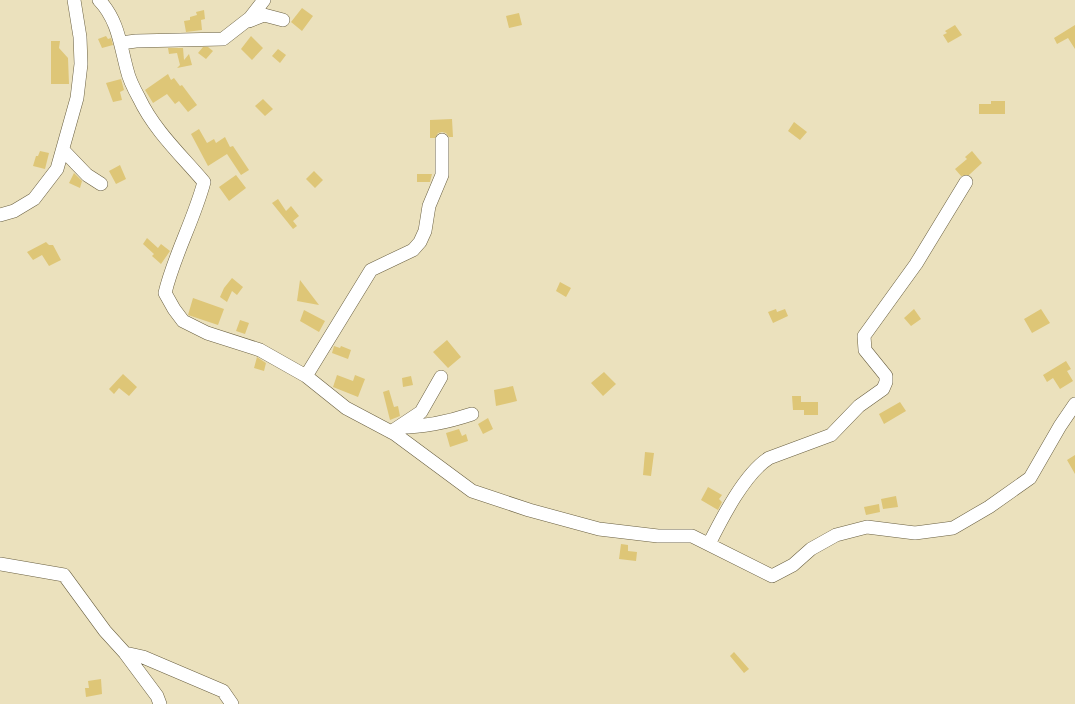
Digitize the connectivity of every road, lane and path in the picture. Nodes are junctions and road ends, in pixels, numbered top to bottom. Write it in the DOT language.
graph roads {
  1 [pos="74,0"];
  2 [pos="99,0"];
  3 [pos="266,1"];
  4 [pos="283,20"];
  5 [pos="247,21"];
  6 [pos="121,43"];
  7 [pos="442,140"];
  8 [pos="63,150"];
  9 [pos="966,182"];
  10 [pos="101,184"];
  11 [pos="0,215"];
  12 [pos="306,376"];
  13 [pos="441,377"];
  14 [pos="1075,404"];
  15 [pos="472,414"];
  16 [pos="396,429"];
  17 [pos="708,544"];
  18 [pos="0,564"];
  19 [pos="125,654"];
  20 [pos="160,704"];
  21 [pos="232,704"];
  1 -- 8 [label="street"];
  2 -- 6 [label="street"];
  3 -- 5 [label="street"];
  4 -- 5 [label="street"];
  5 -- 6 [label="street"];
  6 -- 12 [label="street"];
  7 -- 12 [label="street"];
  8 -- 10 [label="street"];
  8 -- 11 [label="street"];
  9 -- 17 [label="street"];
  12 -- 16 [label="street"];
  13 -- 16 [label="street"];
  14 -- 17 [label="street"];
  15 -- 16 [label="street"];
  16 -- 17 [label="street"];
  18 -- 19 [label="street"];
  19 -- 20 [label="street"];
  19 -- 21 [label="street"];
}
